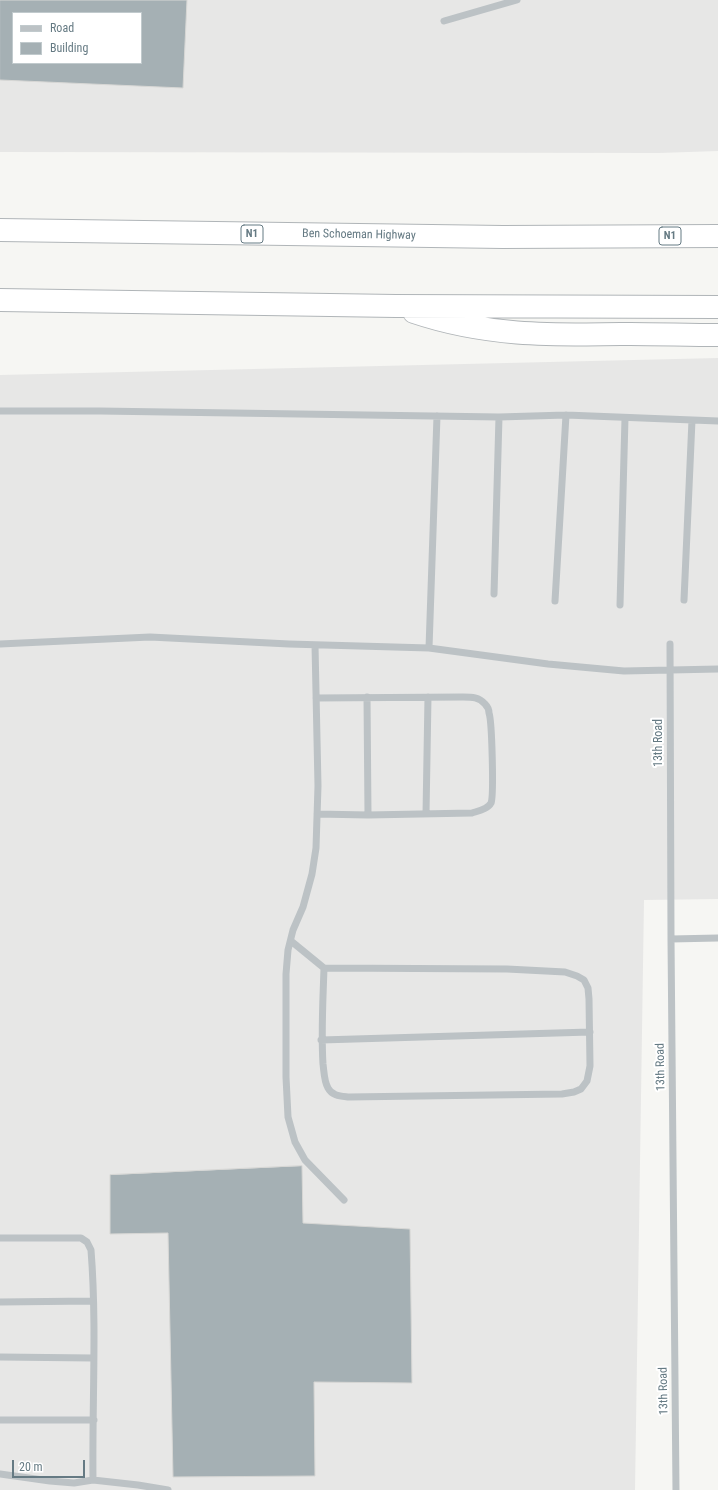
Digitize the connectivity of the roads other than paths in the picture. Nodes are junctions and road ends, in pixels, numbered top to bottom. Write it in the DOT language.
graph roads {
  1 [pos="517,0"];
  2 [pos="444,21"];
  3 [pos="0,230"];
  4 [pos="718,236"];
  5 [pos="0,300"];
  6 [pos="396,306"];
  7 [pos="718,308"];
  8 [pos="718,335"];
  9 [pos="0,411"];
  10 [pos="566,415"];
  11 [pos="437,416"];
  12 [pos="499,417"];
  13 [pos="626,418"];
  14 [pos="692,420"];
  15 [pos="718,421"];
  16 [pos="494,594"];
  17 [pos="684,600"];
  18 [pos="555,601"];
  19 [pos="620,605"];
  20 [pos="0,644"];
  21 [pos="670,644"];
  22 [pos="315,645"];
  23 [pos="429,648"];
  24 [pos="718,669"];
  25 [pos="669,671"];
  26 [pos="366,697"];
  27 [pos="428,697"];
  28 [pos="316,698"];
  29 [pos="317,814"];
  30 [pos="426,814"];
  31 [pos="368,815"];
  32 [pos="671,938"];
  33 [pos="718,938"];
  34 [pos="291,940"];
  35 [pos="324,968"];
  36 [pos="590,1032"];
  37 [pos="321,1040"];
  38 [pos="344,1200"];
  39 [pos="0,1238"];
  40 [pos="93,1301"];
  41 [pos="0,1302"];
  42 [pos="0,1357"];
  43 [pos="93,1358"];
  44 [pos="0,1420"];
  45 [pos="94,1420"];
  46 [pos="0,1474"];
  47 [pos="93,1480"];
  48 [pos="168,1490"];
  49 [pos="676,1490"];
  1 -- 2 [label="street"];
  3 -- 4 [label="highway, Ben Schoeman Highway / N1"];
  5 -- 6 [label="highway"];
  6 -- 7 [label="highway"];
  6 -- 8 [label="highway"];
  9 -- 11 [label="street"];
  10 -- 12 [label="street"];
  10 -- 13 [label="street"];
  10 -- 18 [label="street"];
  11 -- 12 [label="street"];
  11 -- 23 [label="street"];
  12 -- 16 [label="street"];
  13 -- 14 [label="street"];
  13 -- 19 [label="street"];
  14 -- 15 [label="street"];
  14 -- 17 [label="street"];
  20 -- 22 [label="street"];
  21 -- 25 [label="street, 13th Road"];
  22 -- 23 [label="street"];
  22 -- 28 [label="street"];
  23 -- 25 [label="street"];
  24 -- 25 [label="street"];
  25 -- 32 [label="street, 13th Road"];
  26 -- 27 [label="street"];
  26 -- 28 [label="street"];
  26 -- 31 [label="street"];
  27 -- 30 [label="street"];
  27 -- 30 [label="street"];
  28 -- 29 [label="street"];
  29 -- 31 [label="street"];
  29 -- 34 [label="street"];
  30 -- 31 [label="street"];
  32 -- 33 [label="street"];
  32 -- 49 [label="street, 13th Road"];
  34 -- 35 [label="street"];
  34 -- 38 [label="street"];
  35 -- 36 [label="street"];
  35 -- 37 [label="street"];
  36 -- 37 [label="street"];
  36 -- 37 [label="street"];
  39 -- 40 [label="street"];
  40 -- 41 [label="street"];
  40 -- 43 [label="street"];
  42 -- 43 [label="street"];
  43 -- 45 [label="street"];
  44 -- 45 [label="street"];
  45 -- 47 [label="street"];
  46 -- 47 [label="street"];
  47 -- 48 [label="street"];
}
